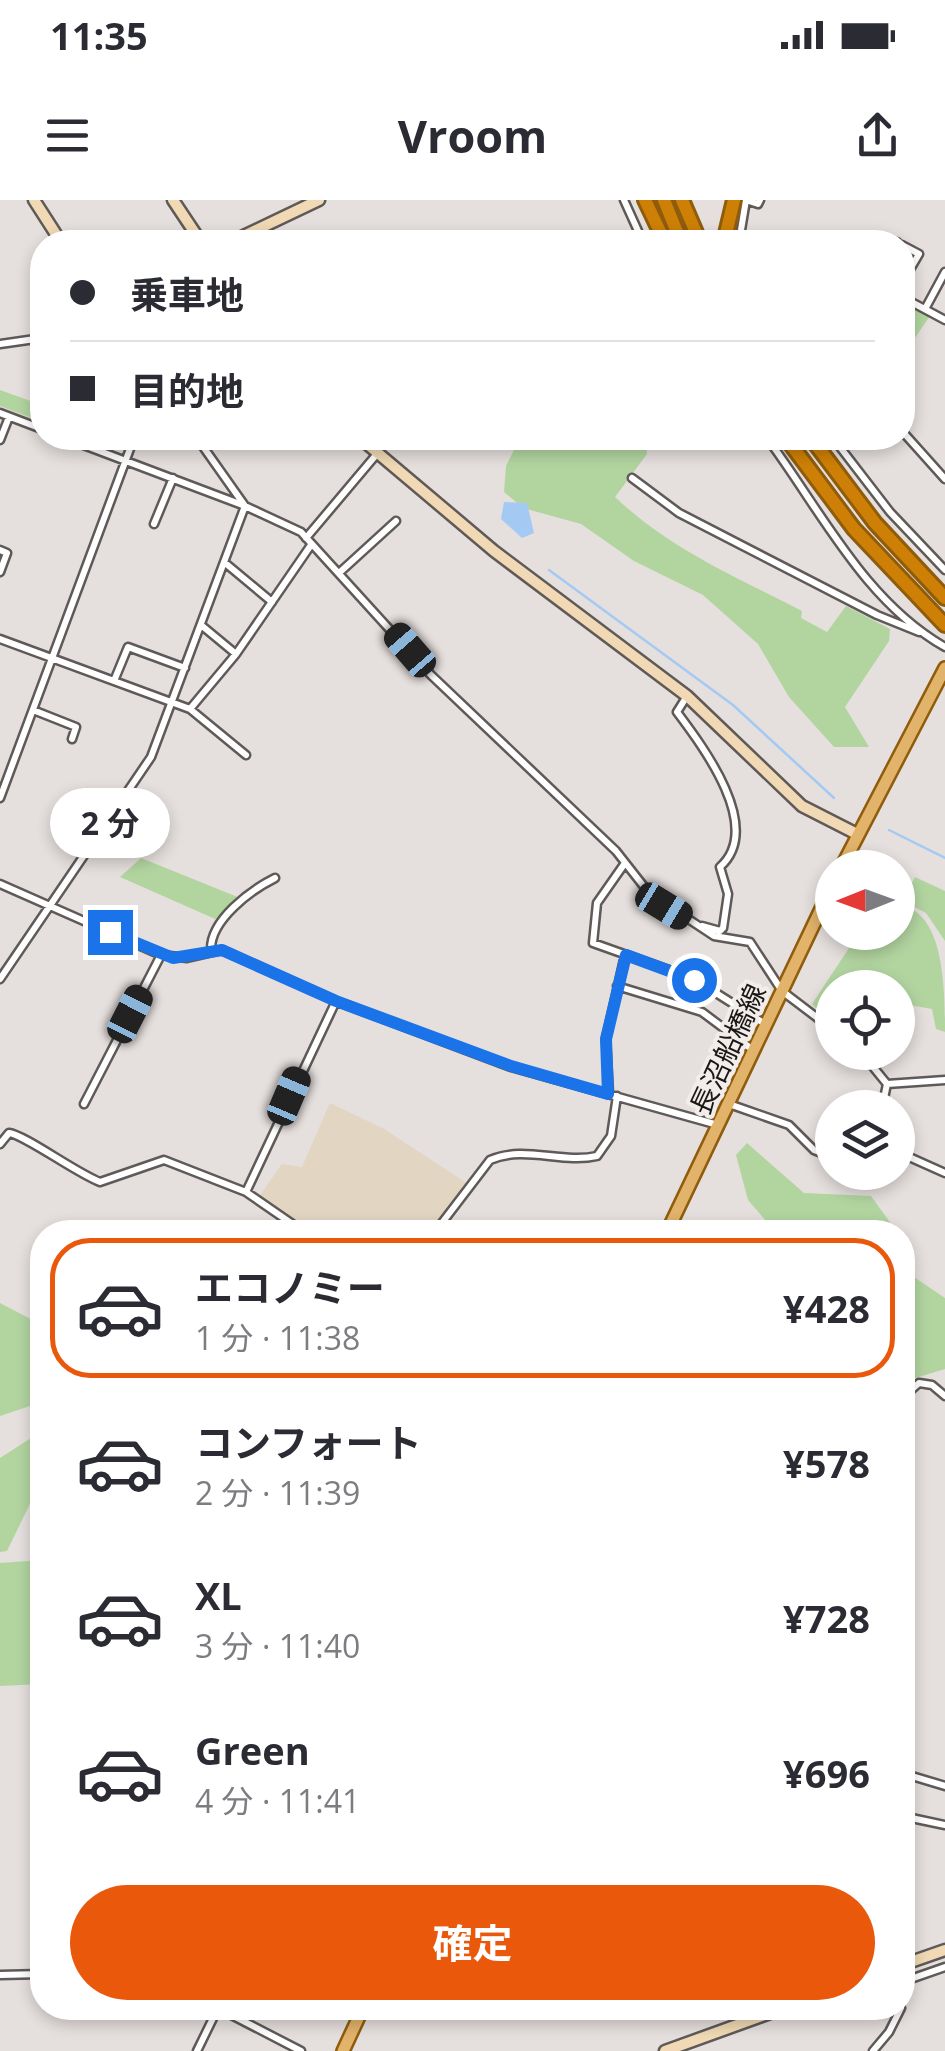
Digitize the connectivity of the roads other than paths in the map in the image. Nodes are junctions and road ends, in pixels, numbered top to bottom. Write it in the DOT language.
graph roads {
  1 [pos="34,200"];
  2 [pos="173,200"];
  3 [pos="319,200"];
  4 [pos="624,200"];
  5 [pos="645,200"];
  6 [pos="664,200"];
  7 [pos="682,200"];
  8 [pos="734,200"];
  9 [pos="760,200"];
  10 [pos="304,204"];
  11 [pos="54,230"];
  12 [pos="193,230"];
  13 [pos="254,230"];
  14 [pos="637,230"];
  15 [pos="659,230"];
  16 [pos="676,230"];
  17 [pos="695,230"];
  18 [pos="727,230"];
  19 [pos="741,230"];
  20 [pos="945,272"];
  21 [pos="915,303"];
  22 [pos="925,309"];
  23 [pos="945,320"];
  24 [pos="30,340"];
  25 [pos="0,344"];
  26 [pos="0,413"];
  27 [pos="9,416"];
  28 [pos="30,424"];
  29 [pos="0,440"];
  30 [pos="915,446"];
  31 [pos="98,450"];
  32 [pos="130,450"];
  33 [pos="205,450"];
  34 [pos="371,450"];
  35 [pos="774,450"];
  36 [pos="795,450"];
  37 [pos="820,450"];
  38 [pos="842,450"];
  39 [pos="376,455"];
  40 [pos="126,460"];
  41 [pos="173,478"];
  42 [pos="632,478"];
  43 [pos="945,479"];
  44 [pos="245,506"];
  45 [pos="396,521"];
  46 [pos="154,524"];
  47 [pos="308,541"];
  48 [pos="0,550"];
  49 [pos="224,562"];
  50 [pos="945,570"];
  51 [pos="0,572"];
  52 [pos="338,573"];
  53 [pos="945,598"];
  54 [pos="272,602"];
  55 [pos="201,625"];
  56 [pos="945,625"];
  57 [pos="920,632"];
  58 [pos="0,639"];
  59 [pos="945,646"];
  60 [pos="236,654"];
  61 [pos="52,658"];
  62 [pos="185,668"];
  63 [pos="945,668"];
  64 [pos="114,681"];
  65 [pos="687,696"];
  66 [pos="172,703"];
  67 [pos="190,709"];
  68 [pos="33,710"];
  69 [pos="72,738"];
  70 [pos="246,755"];
  71 [pos="0,798"];
  72 [pos="857,834"];
  73 [pos="850,850"];
  74 [pos="624,864"];
  75 [pos="275,878"];
  76 [pos="0,884"];
  77 [pos="52,903"];
  78 [pos="815,922"];
  79 [pos="692,924"];
  80 [pos="212,950"];
  81 [pos="161,954"];
  82 [pos="626,955"];
  83 [pos="0,979"];
  84 [pos="618,986"];
  85 [pos="782,991"];
  86 [pos="336,1001"];
  87 [pos="815,1016"];
  88 [pos="766,1024"];
  89 [pos="754,1051"];
  90 [pos="875,1070"];
  91 [pos="945,1080"];
  92 [pos="886,1084"];
  93 [pos="885,1090"];
  94 [pos="613,1095"];
  95 [pos="84,1104"];
  96 [pos="728,1104"];
  97 [pos="719,1125"];
  98 [pos="0,1144"];
  99 [pos="815,1150"];
  100 [pos="915,1160"];
  101 [pos="945,1173"];
  102 [pos="246,1192"];
  103 [pos="287,1220"];
  104 [pos="444,1220"];
  105 [pos="674,1220"];
  106 [pos="915,1387"];
  107 [pos="945,1396"];
  108 [pos="915,1777"];
  109 [pos="945,1786"];
  110 [pos="915,1819"];
  111 [pos="945,1825"];
  112 [pos="945,1950"];
  113 [pos="915,1958"];
  114 [pos="945,1967"];
  115 [pos="30,1975"];
  116 [pos="0,1976"];
  117 [pos="915,1977"];
  118 [pos="212,2020"];
  119 [pos="241,2020"];
  120 [pos="357,2020"];
  121 [pos="751,2020"];
  122 [pos="895,2020"];
  123 [pos="197,2051"];
  124 [pos="302,2051"];
  125 [pos="343,2051"];
  126 [pos="665,2051"];
  127 [pos="873,2051"];
  1 -- 11 [label="street"];
  2 -- 12 [label="street"];
  3 -- 10 [label="street"];
  4 -- 14 [label="street"];
  5 -- 15 [label="highway"];
  6 -- 16 [label="highway"];
  7 -- 17 [label="highway"];
  8 -- 18 [label="highway"];
  9 -- 19 [label="street"];
  10 -- 13 [label="street"];
  20 -- 22 [label="street"];
  21 -- 22 [label="street"];
  22 -- 23 [label="street"];
  24 -- 25 [label="street"];
  26 -- 27 [label="street"];
  27 -- 28 [label="street"];
  27 -- 29 [label="street"];
  30 -- 43 [label="street"];
  31 -- 40 [label="street"];
  32 -- 40 [label="street"];
  33 -- 44 [label="street"];
  34 -- 39 [label="street"];
  35 -- 57 [label="street"];
  36 -- 56 [label="highway"];
  37 -- 53 [label="highway"];
  38 -- 50 [label="street"];
  39 -- 47 [label="street"];
  39 -- 65 [label="street"];
  40 -- 41 [label="street"];
  40 -- 61 [label="street"];
  41 -- 44 [label="street"];
  41 -- 46 [label="street"];
  42 -- 57 [label="street"];
  44 -- 47 [label="street"];
  44 -- 49 [label="street"];
  45 -- 52 [label="street"];
  47 -- 52 [label="street"];
  47 -- 54 [label="street"];
  48 -- 51 [label="street"];
  49 -- 54 [label="street"];
  49 -- 55 [label="street"];
  52 -- 74 [label="street"];
  54 -- 60 [label="street"];
  55 -- 60 [label="street"];
  55 -- 62 [label="street"];
  57 -- 59 [label="street"];
  58 -- 61 [label="street"];
  60 -- 67 [label="street"];
  61 -- 64 [label="street"];
  61 -- 68 [label="street"];
  62 -- 64 [label="street"];
  62 -- 66 [label="street"];
  63 -- 72 [label="main road"];
  64 -- 66 [label="street"];
  65 -- 72 [label="street"];
  65 -- 79 [label="street"];
  66 -- 67 [label="street"];
  66 -- 77 [label="street"];
  67 -- 70 [label="street"];
  68 -- 69 [label="street"];
  68 -- 71 [label="street"];
  72 -- 73 [label="main road"];
  74 -- 79 [label="street"];
  74 -- 82 [label="street"];
  75 -- 80 [label="street"];
  76 -- 77 [label="street"];
  77 -- 81 [label="street"];
  77 -- 83 [label="street"];
  78 -- 85 [label="main road, 長沼船橋線"];
  79 -- 85 [label="street"];
  80 -- 81 [label="street"];
  80 -- 86 [label="street"];
  81 -- 95 [label="street"];
  82 -- 84 [label="street"];
  82 -- 88 [label="street"];
  84 -- 89 [label="street"];
  84 -- 94 [label="street"];
  85 -- 87 [label="street"];
  85 -- 88 [label="main road, 長沼船橋線"];
  86 -- 94 [label="street"];
  86 -- 102 [label="street"];
  88 -- 89 [label="main road, 長沼船橋線"];
  89 -- 96 [label="main road, 長沼船橋線"];
  90 -- 92 [label="street"];
  91 -- 92 [label="street"];
  92 -- 93 [label="street"];
  94 -- 97 [label="street"];
  94 -- 104 [label="street"];
  96 -- 97 [label="main road, 長沼船橋線"];
  96 -- 99 [label="street"];
  97 -- 105 [label="main road, 長沼船橋線"];
  98 -- 102 [label="street"];
  100 -- 101 [label="street"];
  102 -- 103 [label="street"];
  106 -- 107 [label="street"];
  108 -- 109 [label="street"];
  110 -- 111 [label="street"];
  112 -- 113 [label="street"];
  114 -- 117 [label="street"];
  115 -- 116 [label="street"];
  118 -- 123 [label="street"];
  119 -- 124 [label="street"];
  120 -- 125 [label="main road"];
  121 -- 126 [label="street"];
  122 -- 127 [label="street"];
}
